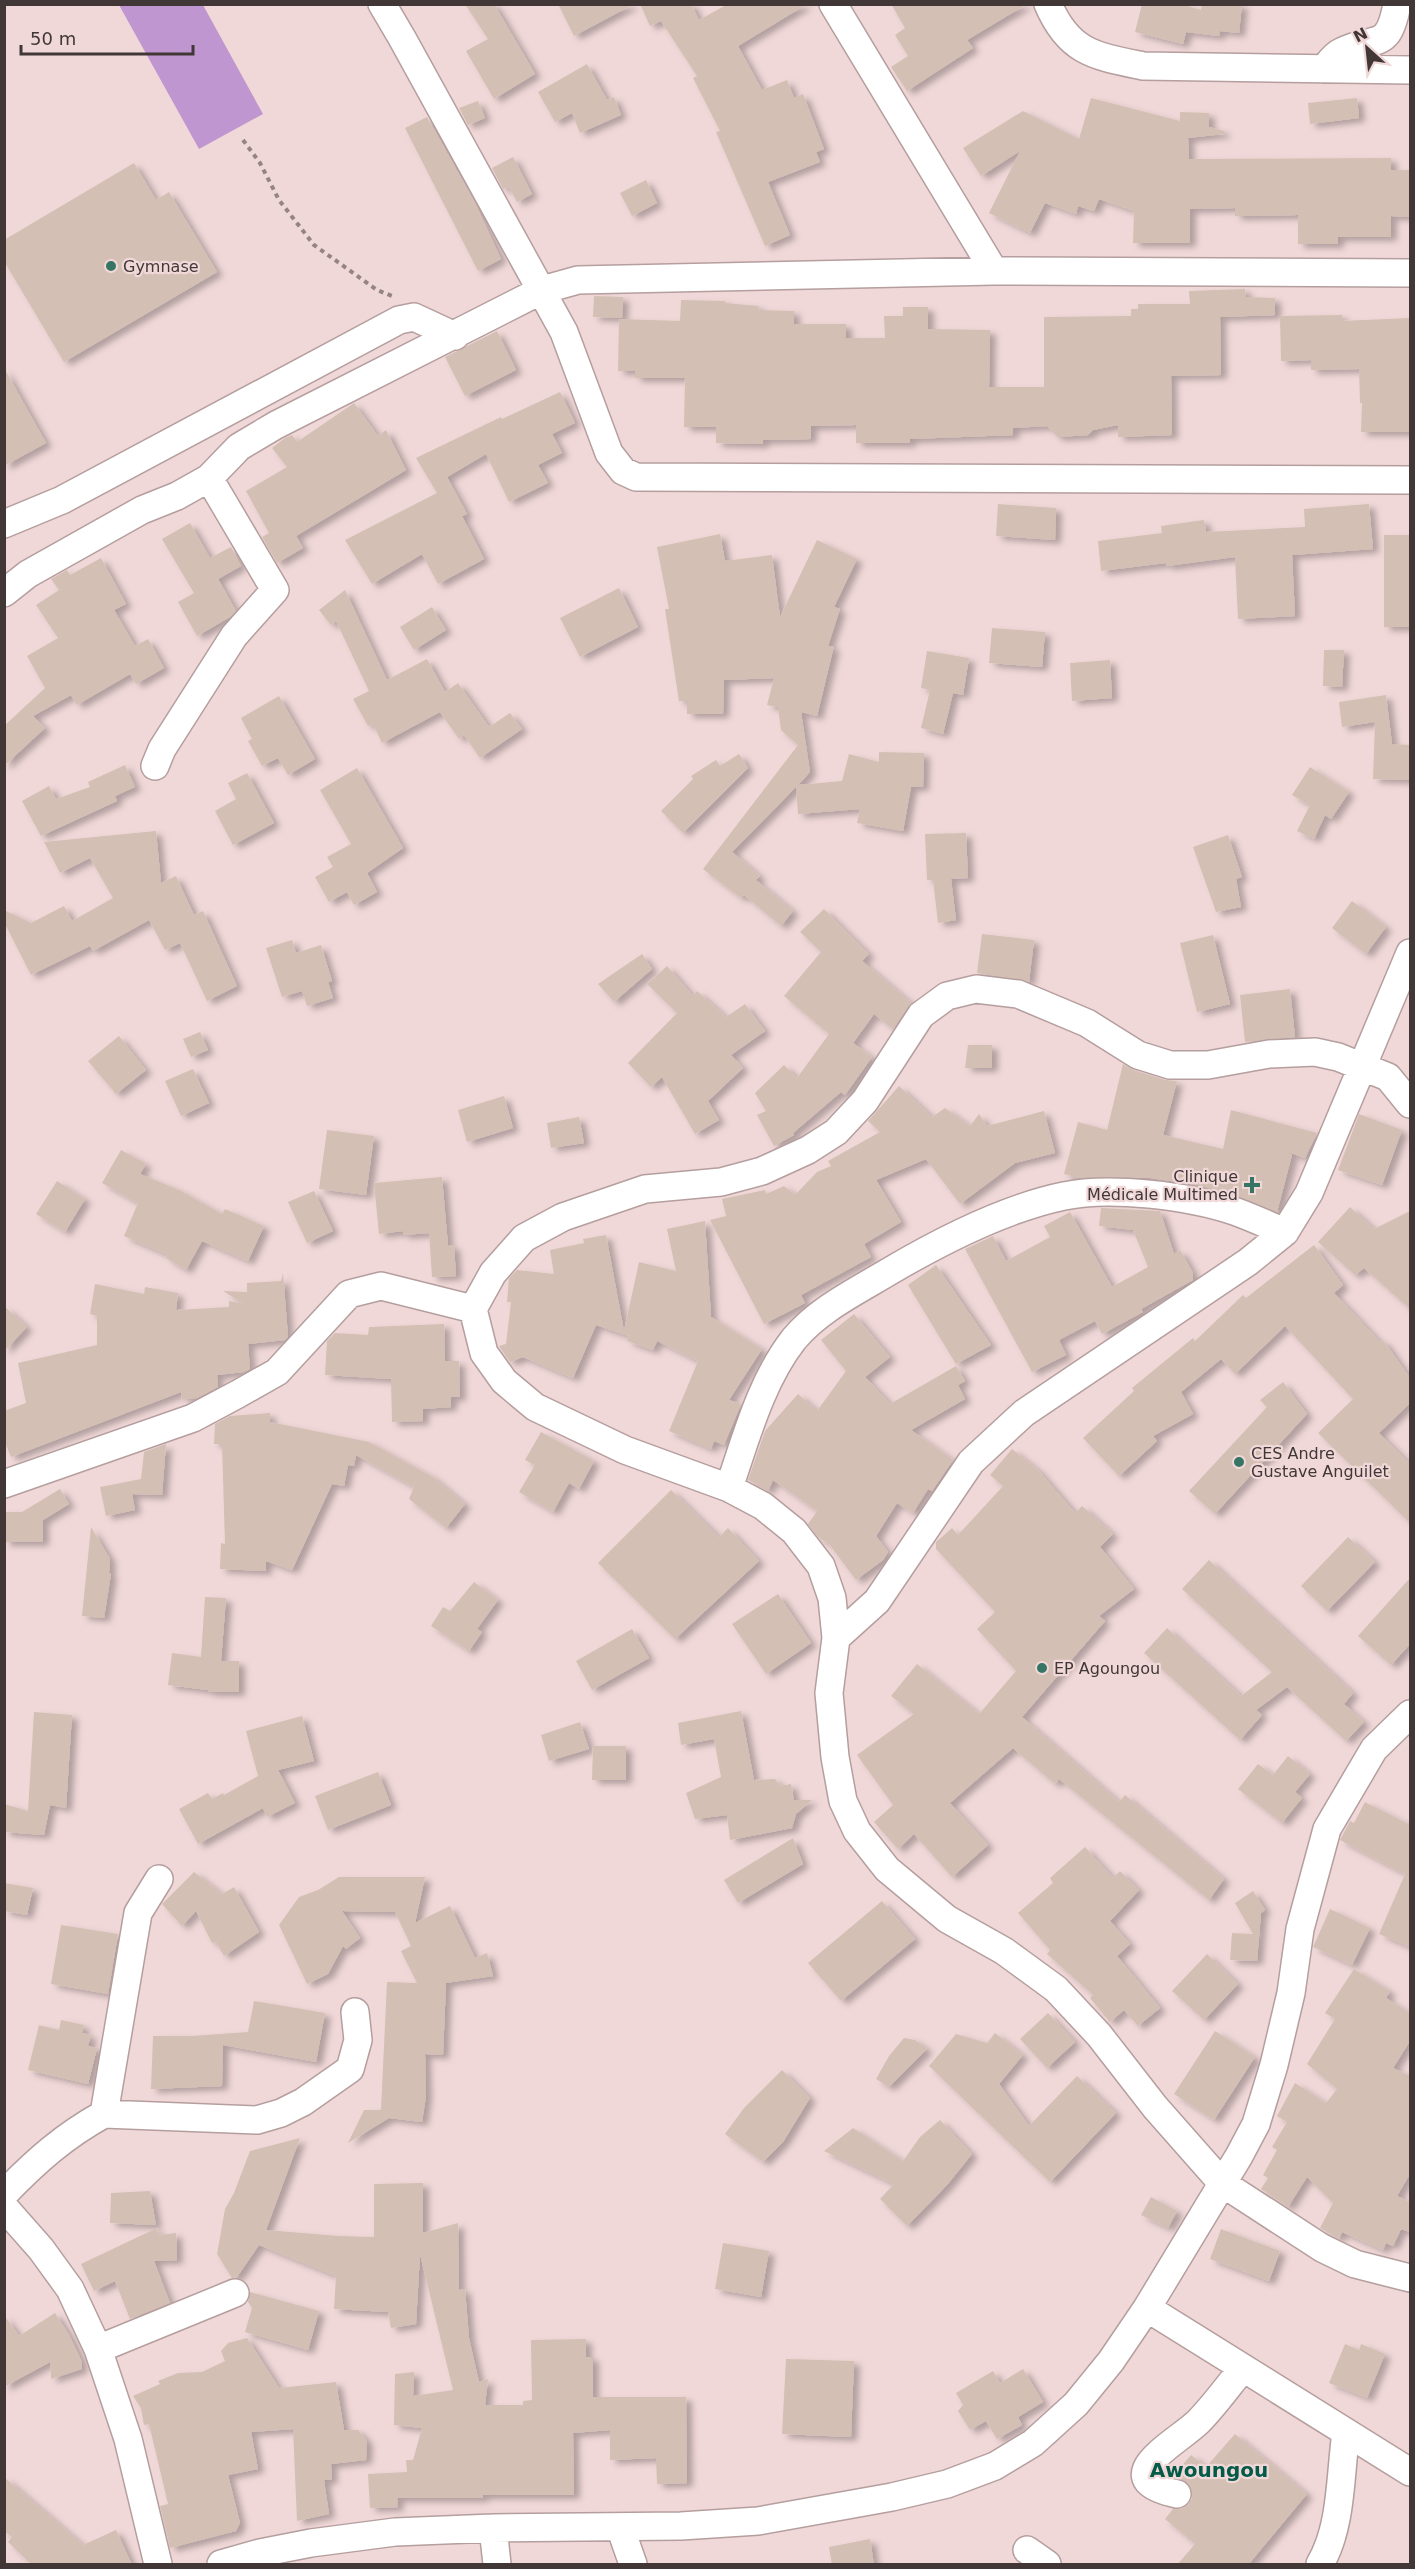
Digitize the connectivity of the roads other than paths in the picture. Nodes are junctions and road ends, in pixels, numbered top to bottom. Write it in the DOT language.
graph roads {
  1 [pos="382,4"];
  2 [pos="833,4"];
  3 [pos="1048,4"];
  4 [pos="1397,4"];
  5 [pos="1324,69"];
  6 [pos="1410,70"];
  7 [pos="994,271"];
  8 [pos="1410,273"];
  9 [pos="542,290"];
  10 [pos="455,336"];
  11 [pos="209,478"];
  12 [pos="1410,480"];
  13 [pos="4,524"];
  14 [pos="4,593"];
  15 [pos="155,766"];
  16 [pos="1410,953"];
  17 [pos="1362,1066"];
  18 [pos="1410,1104"];
  19 [pos="1284,1232"];
  20 [pos="472,1309"];
  21 [pos="4,1484"];
  22 [pos="729,1488"];
  23 [pos="836,1638"];
  24 [pos="1410,1714"];
  25 [pos="159,1879"];
  26 [pos="355,2012"];
  27 [pos="104,2114"];
  28 [pos="1222,2183"];
  29 [pos="4,2194"];
  30 [pos="4,2207"];
  31 [pos="1410,2278"];
  32 [pos="235,2293"];
  33 [pos="1147,2308"];
  34 [pos="98,2349"];
  35 [pos="1243,2368"];
  36 [pos="1346,2432"];
  37 [pos="1410,2472"];
  38 [pos="1177,2494"];
  39 [pos="620,2527"];
  40 [pos="494,2528"];
  41 [pos="158,2565"];
  42 [pos="221,2565"];
  43 [pos="497,2565"];
  44 [pos="633,2565"];
  45 [pos="1320,2565"];
  1 -- 9 [label="street"];
  2 -- 7 [label="street"];
  3 -- 5 [label="street"];
  4 -- 5 [label="street"];
  5 -- 6 [label="street"];
  7 -- 8 [label="street"];
  7 -- 9 [label="street"];
  9 -- 10 [label="street"];
  9 -- 12 [label="street"];
  10 -- 11 [label="street"];
  10 -- 13 [label="street"];
  11 -- 14 [label="street"];
  11 -- 15 [label="street"];
  16 -- 17 [label="street"];
  17 -- 18 [label="street"];
  17 -- 19 [label="street"];
  17 -- 20 [label="street"];
  19 -- 22 [label="street"];
  19 -- 23 [label="street"];
  20 -- 21 [label="street"];
  20 -- 22 [label="street"];
  22 -- 23 [label="street"];
  23 -- 28 [label="street"];
  24 -- 28 [label="street"];
  25 -- 27 [label="street"];
  26 -- 27 [label="street"];
  27 -- 29 [label="street"];
  28 -- 31 [label="street"];
  28 -- 33 [label="street"];
  30 -- 34 [label="street"];
  32 -- 34 [label="street"];
  33 -- 35 [label="street"];
  33 -- 39 [label="street"];
  34 -- 41 [label="street"];
  35 -- 36 [label="street"];
  35 -- 38 [label="street"];
  36 -- 37 [label="street"];
  36 -- 45 [label="street"];
  39 -- 40 [label="street"];
  39 -- 44 [label="street"];
  40 -- 42 [label="street"];
  40 -- 43 [label="street"];
}
